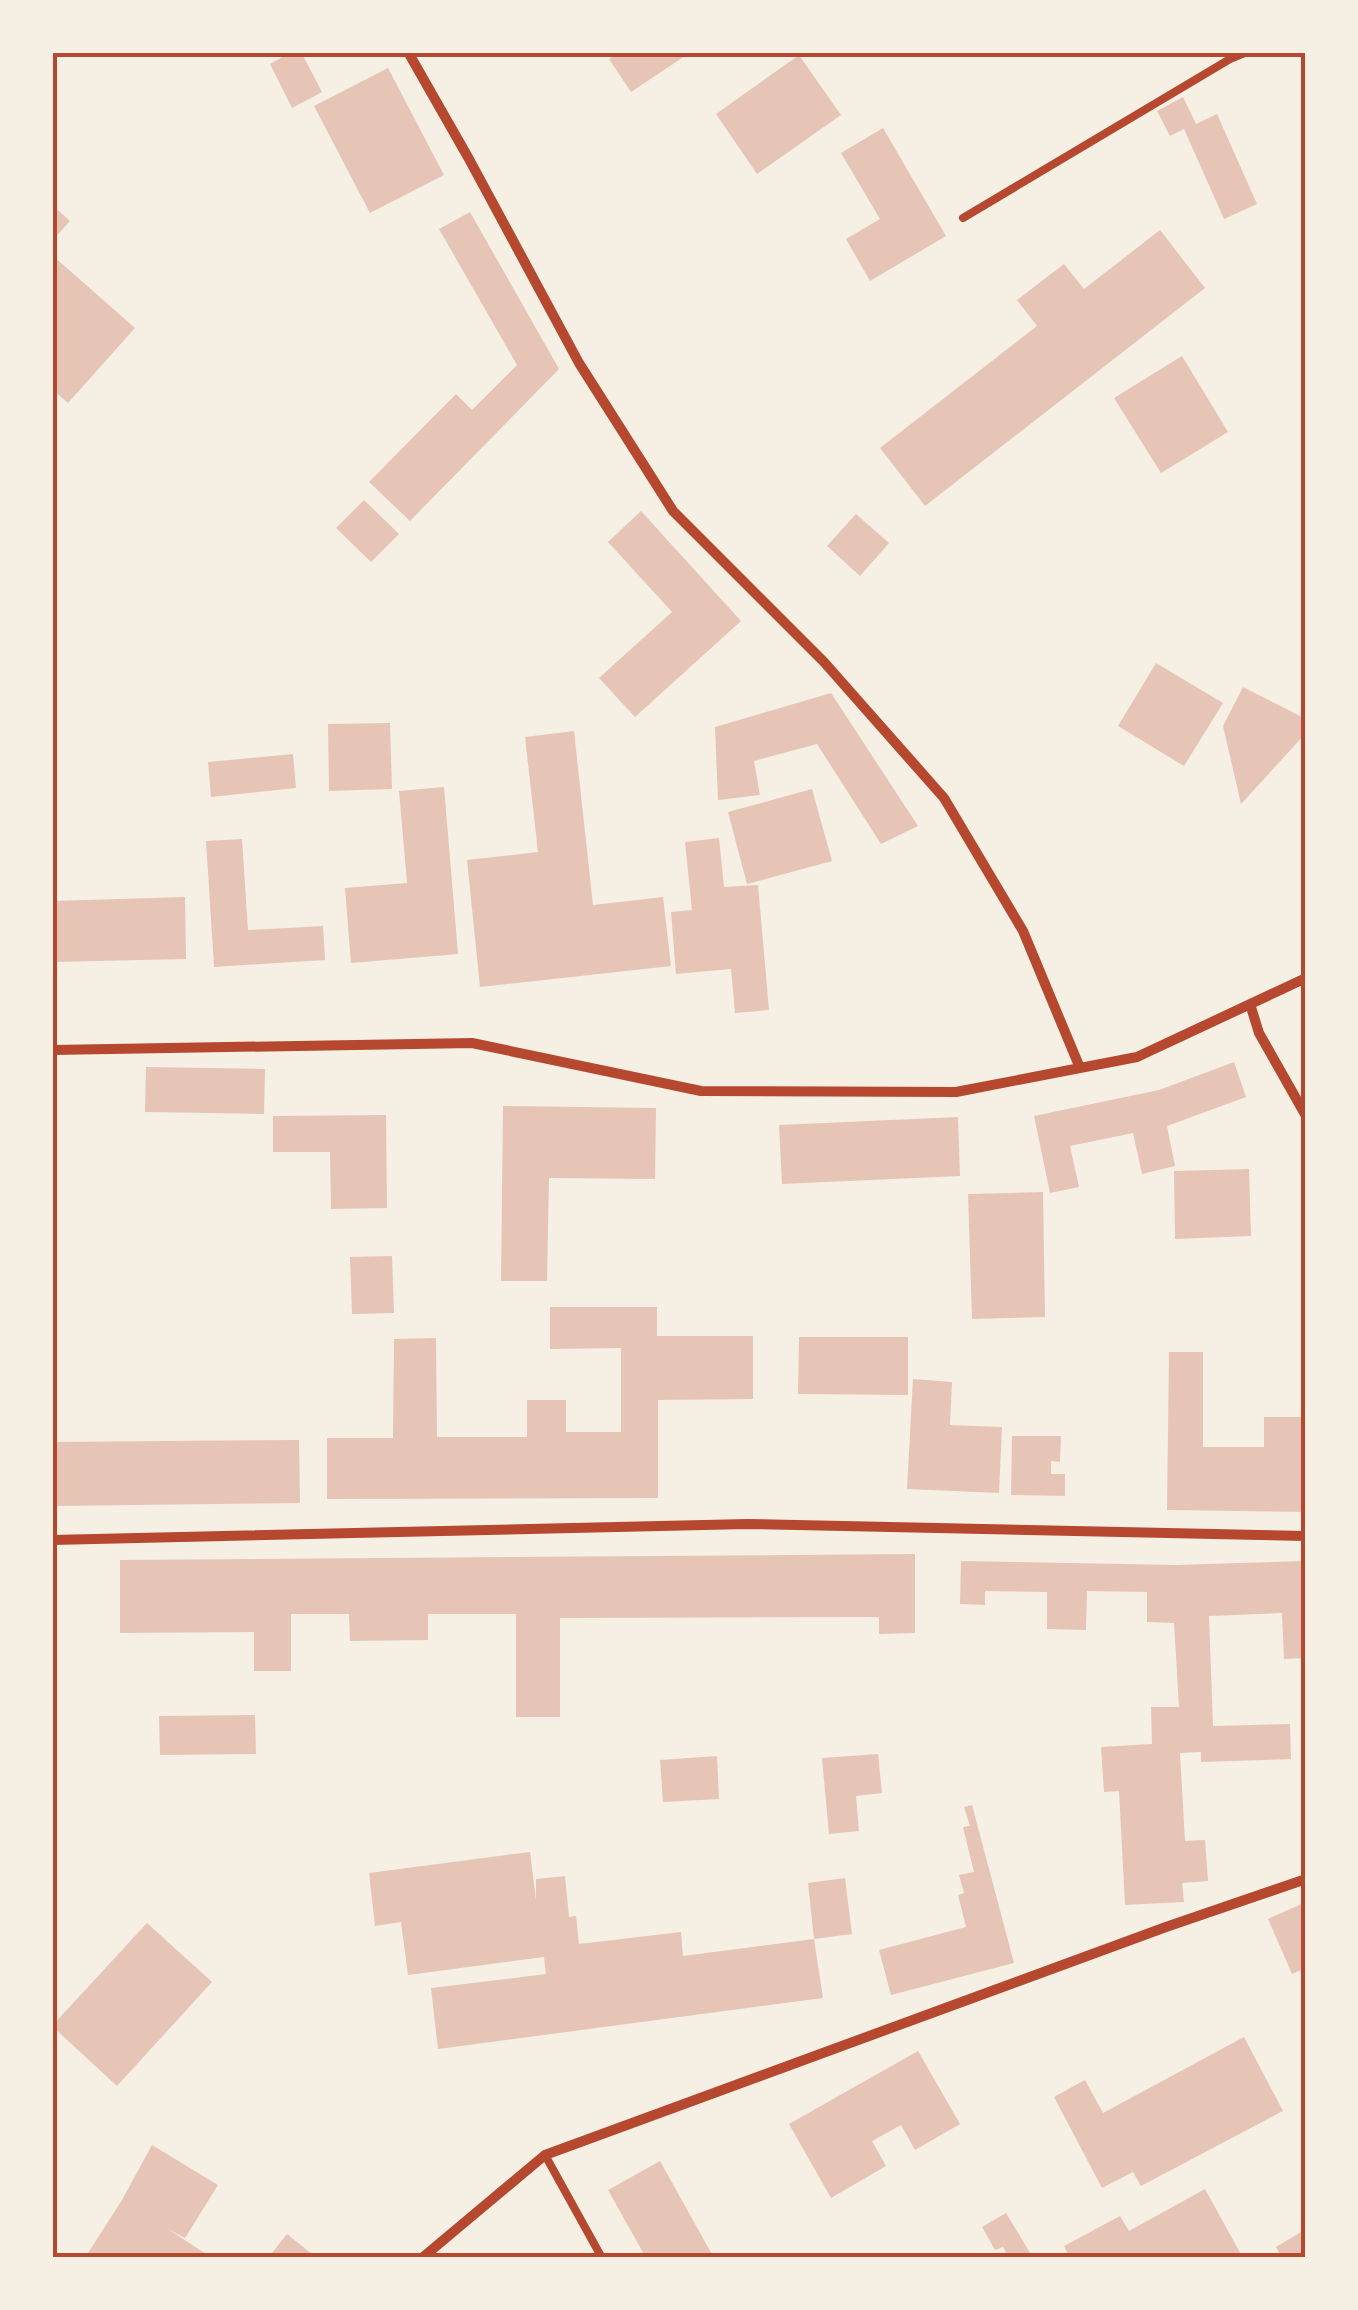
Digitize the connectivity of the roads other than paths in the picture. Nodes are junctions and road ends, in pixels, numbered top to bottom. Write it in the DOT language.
graph roads {
  1 [pos="408,52"];
  2 [pos="1247,52"];
  3 [pos="964,218"];
  4 [pos="1306,978"];
  5 [pos="1250,1004"];
  6 [pos="52,1050"];
  7 [pos="1080,1068"];
  8 [pos="1306,1116"];
  9 [pos="1306,1536"];
  10 [pos="52,1540"];
  11 [pos="1306,1879"];
  12 [pos="545,2156"];
  13 [pos="422,2258"];
  14 [pos="602,2258"];
  1 -- 7 [label="street"];
  2 -- 3 [label="lane"];
  4 -- 5 [label="street"];
  5 -- 7 [label="street"];
  5 -- 8 [label="street"];
  6 -- 7 [label="street"];
  9 -- 10 [label="street"];
  11 -- 12 [label="street"];
  12 -- 13 [label="street"];
  12 -- 14 [label="lane"];
}
